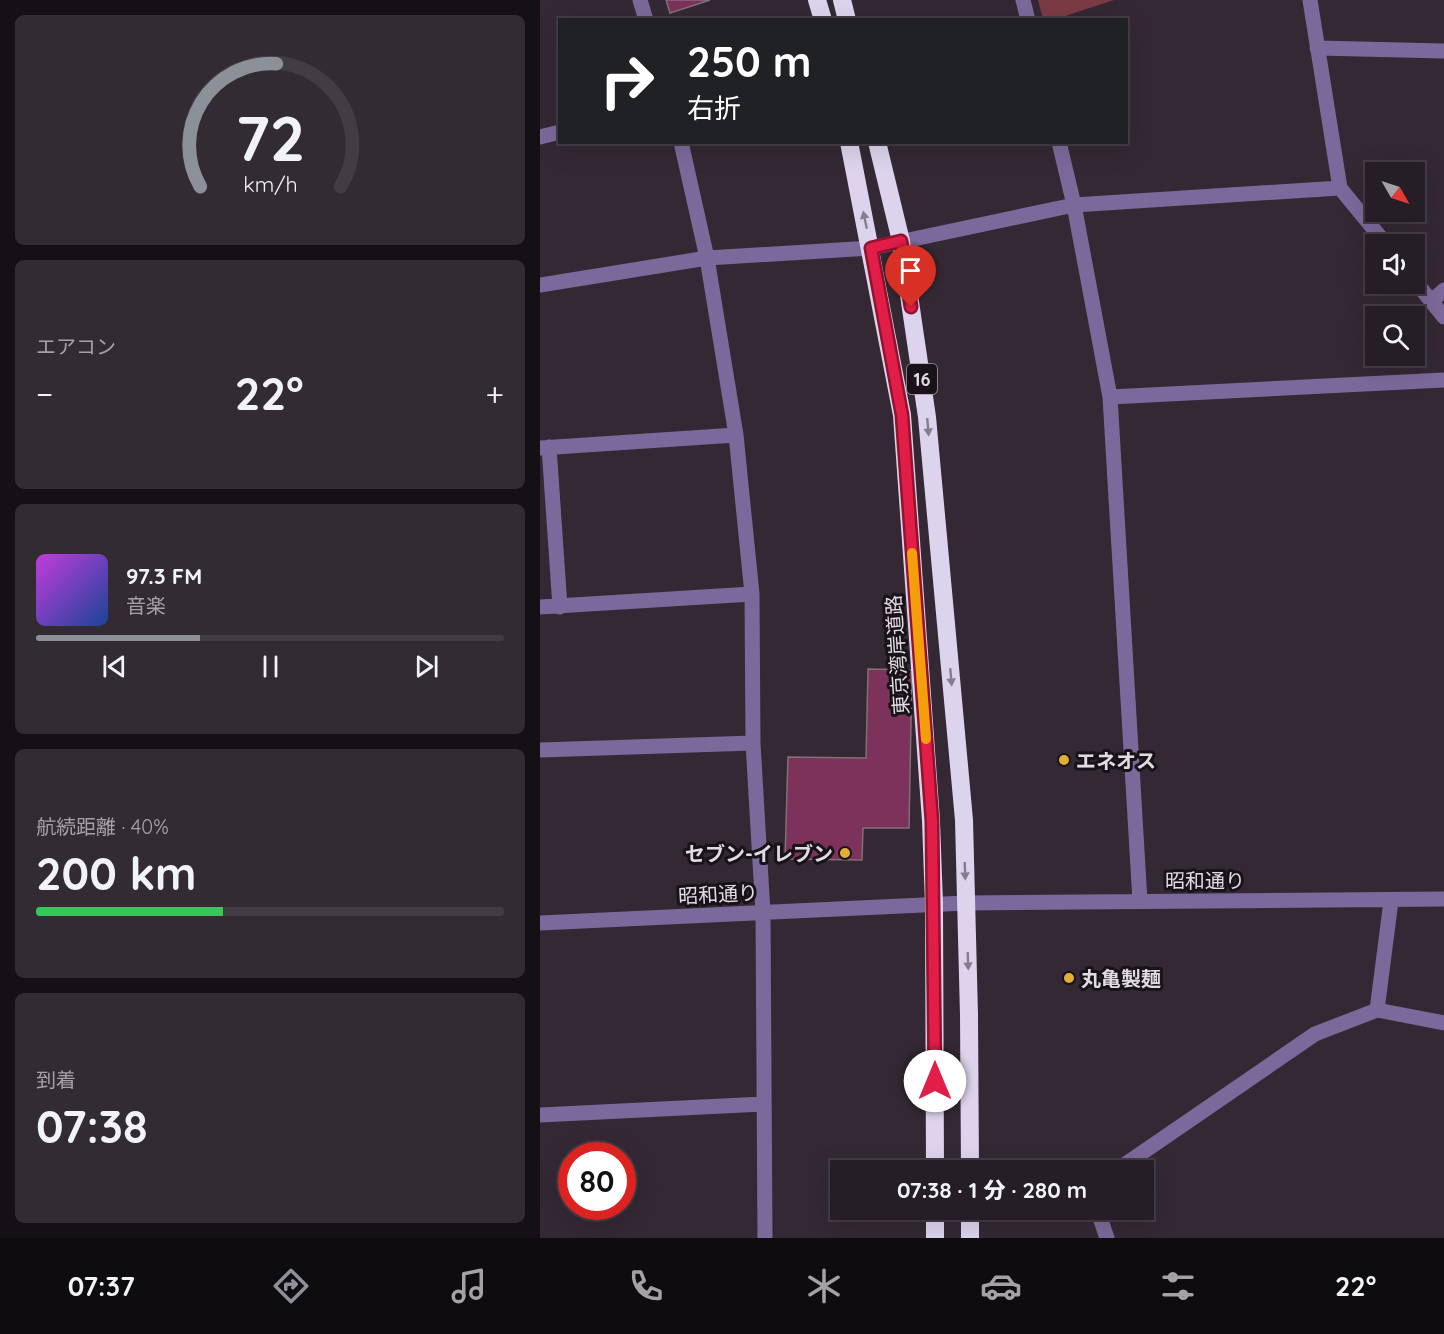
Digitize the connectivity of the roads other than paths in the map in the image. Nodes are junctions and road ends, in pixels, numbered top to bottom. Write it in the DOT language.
graph roads {
  1 [pos="640,0"];
  2 [pos="817,0"];
  3 [pos="842,0"];
  4 [pos="1023,0"];
  5 [pos="1310,0"];
  6 [pos="645,18"];
  7 [pos="822,18"];
  8 [pos="847,18"];
  9 [pos="1028,18"];
  10 [pos="1317,48"];
  11 [pos="1444,51"];
  12 [pos="558,132"];
  13 [pos="540,137"];
  14 [pos="681,144"];
  15 [pos="849,144"];
  16 [pos="877,144"];
  17 [pos="1059,144"];
  18 [pos="1340,188"];
  19 [pos="1074,205"];
  20 [pos="1378,234"];
  21 [pos="901,241"];
  22 [pos="871,248"];
  23 [pos="707,258"];
  24 [pos="540,285"];
  25 [pos="1444,291"];
  26 [pos="1425,293"];
  27 [pos="1432,301"];
  28 [pos="1444,317"];
  29 [pos="1444,380"];
  30 [pos="1110,397"];
  31 [pos="736,435"];
  32 [pos="545,447"];
  33 [pos="752,594"];
  34 [pos="540,607"];
  35 [pos="560,607"];
  36 [pos="753,743"];
  37 [pos="540,750"];
  38 [pos="1444,899"];
  39 [pos="1140,901"];
  40 [pos="1391,901"];
  41 [pos="966,903"];
  42 [pos="934,904"];
  43 [pos="763,913"];
  44 [pos="540,923"];
  45 [pos="1377,1010"];
  46 [pos="1444,1023"];
  47 [pos="763,1104"];
  48 [pos="540,1115"];
  49 [pos="935,1160"];
  50 [pos="970,1160"];
  51 [pos="1132,1160"];
  52 [pos="935,1220"];
  53 [pos="970,1220"];
  54 [pos="1101,1220"];
  55 [pos="765,1238"];
  56 [pos="935,1238"];
  57 [pos="970,1238"];
  58 [pos="1107,1238"];
  1 -- 6 [label="street"];
  2 -- 7 [label="highway"];
  3 -- 8 [label="highway"];
  4 -- 9 [label="street"];
  5 -- 10 [label="street"];
  10 -- 11 [label="street"];
  10 -- 18 [label="street"];
  12 -- 13 [label="street"];
  14 -- 23 [label="street"];
  22 -- 15 [label="highway, 東京湾岸道路 / 16, one-way"];
  16 -- 21 [label="highway, 16"];
  17 -- 19 [label="street"];
  18 -- 19 [label="street"];
  18 -- 20 [label="street"];
  19 -- 21 [label="street"];
  19 -- 30 [label="street"];
  21 -- 22 [label="street"];
  21 -- 41 [label="highway, 16, one-way"];
  22 -- 23 [label="street"];
  22 -- 42 [label="highway, 東京湾岸道路 / 16"];
  23 -- 24 [label="street"];
  23 -- 31 [label="street"];
  25 -- 27 [label="street"];
  26 -- 27 [label="street"];
  27 -- 28 [label="street"];
  29 -- 30 [label="street"];
  30 -- 39 [label="street"];
  31 -- 32 [label="street"];
  31 -- 33 [label="street"];
  32 -- 35 [label="street"];
  33 -- 35 [label="street"];
  33 -- 36 [label="street"];
  34 -- 35 [label="street"];
  36 -- 37 [label="street"];
  36 -- 43 [label="street"];
  38 -- 40 [label="street, 昭和通り"];
  39 -- 40 [label="street, 昭和通り"];
  39 -- 41 [label="street, 昭和通り"];
  40 -- 45 [label="street"];
  41 -- 42 [label="street, 昭和通り"];
  41 -- 50 [label="highway, 16, one-way"];
  42 -- 43 [label="street, 昭和通り"];
  42 -- 49 [label="highway, 東京湾岸道路 / 16"];
  43 -- 44 [label="street, 昭和通り"];
  43 -- 47 [label="street"];
  45 -- 46 [label="street"];
  45 -- 51 [label="street"];
  47 -- 48 [label="street"];
  47 -- 55 [label="street"];
  52 -- 56 [label="highway"];
  53 -- 57 [label="highway"];
  54 -- 58 [label="street"];
}
